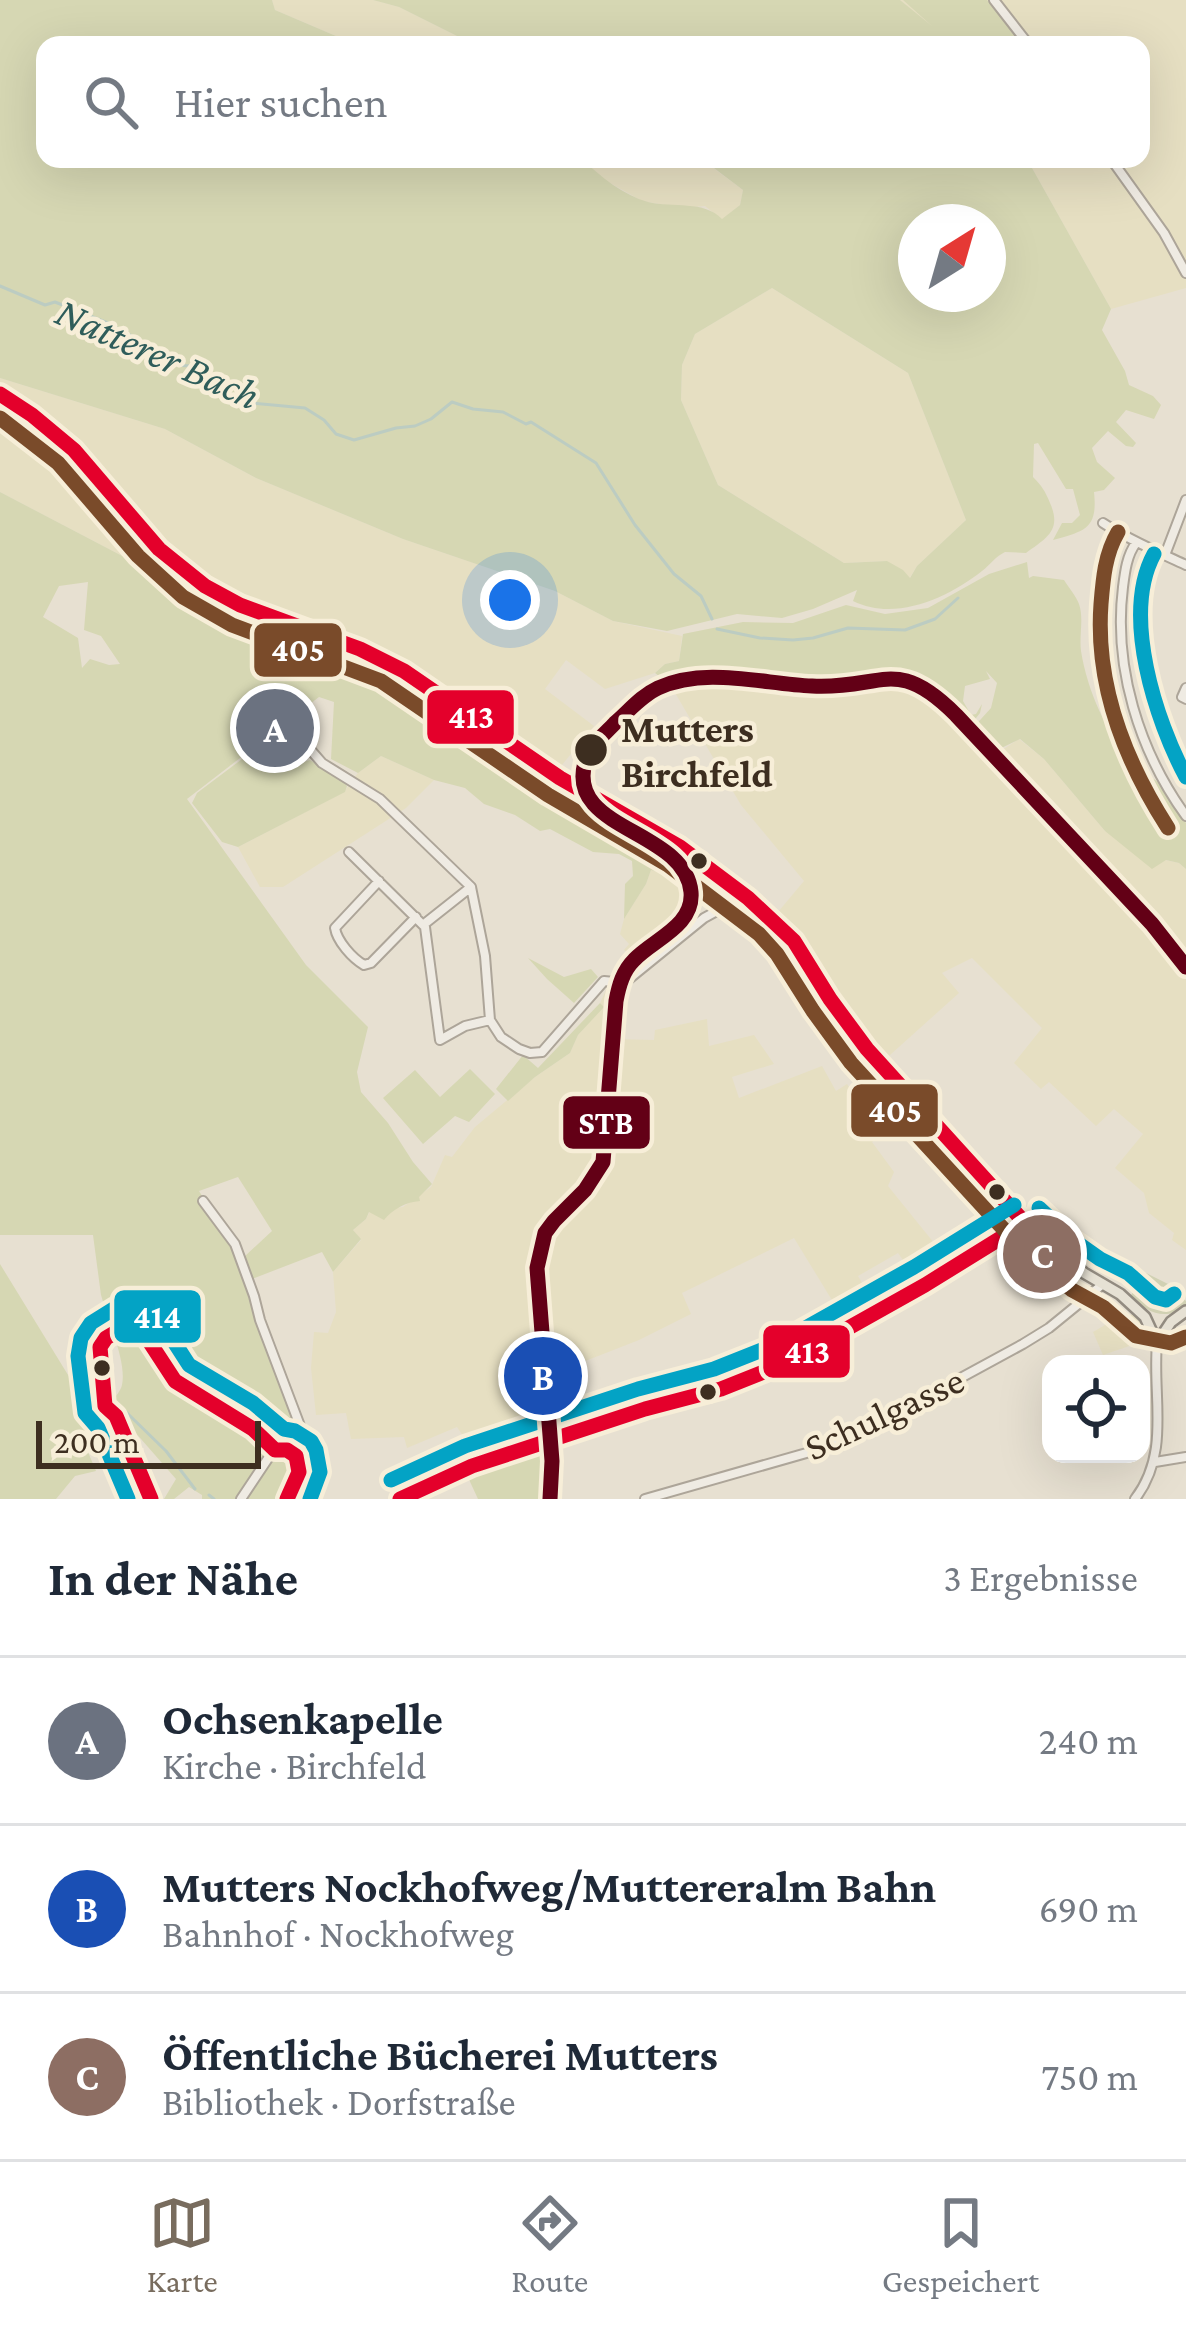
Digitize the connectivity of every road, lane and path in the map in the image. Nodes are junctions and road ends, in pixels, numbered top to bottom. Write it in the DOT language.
graph roads {
  1 [pos="994,0"];
  2 [pos="1022,36"];
  3 [pos="1117,168"];
  4 [pos="1186,273"];
  5 [pos="0,394"];
  6 [pos="1186,500"];
  7 [pos="1103,523"];
  8 [pos="1136,543"];
  9 [pos="1165,555"];
  10 [pos="1186,566"];
  11 [pos="1186,688"];
  12 [pos="1186,698"];
  13 [pos="280,722"];
  14 [pos="1186,816"];
  15 [pos="349,852"];
  16 [pos="379,881"];
  17 [pos="471,887"];
  18 [pos="748,898"];
  19 [pos="419,921"];
  20 [pos="490,1019"];
  21 [pos="203,1201"];
  22 [pos="1025,1223"];
  23 [pos="1103,1284"];
  24 [pos="1186,1311"];
  25 [pos="1144,1317"];
  26 [pos="1171,1322"];
  27 [pos="1157,1343"];
  28 [pos="302,1433"];
  29 [pos="275,1450"];
  30 [pos="1186,1457"];
  31 [pos="1155,1462"];
  32 [pos="152,1499"];
  33 [pos="242,1499"];
  34 [pos="287,1499"];
  35 [pos="315,1499"];
  36 [pos="400,1499"];
  37 [pos="645,1499"];
  38 [pos="1136,1499"];
  1 -- 2 [label="street"];
  3 -- 4 [label="street"];
  5 -- 18 [label="main road"];
  6 -- 9 [label="street"];
  7 -- 8 [label="street"];
  8 -- 9 [label="street"];
  8 -- 14 [label="street"];
  9 -- 10 [label="street"];
  11 -- 12 [label="street"];
  13 -- 17 [label="street"];
  15 -- 16 [label="street"];
  16 -- 19 [label="street"];
  16 -- 19 [label="street"];
  17 -- 19 [label="street"];
  17 -- 20 [label="street"];
  18 -- 20 [label="street"];
  18 -- 22 [label="main road"];
  19 -- 20 [label="street"];
  21 -- 28 [label="street"];
  22 -- 23 [label="main road"];
  22 -- 36 [label="street"];
  23 -- 25 [label="main road"];
  23 -- 37 [label="street, Schulgasse"];
  24 -- 26 [label="main road"];
  25 -- 26 [label="main road"];
  25 -- 27 [label="main road"];
  26 -- 27 [label="main road"];
  27 -- 31 [label="street"];
  28 -- 29 [label="street"];
  28 -- 35 [label="street"];
  29 -- 32 [label="street"];
  29 -- 33 [label="street"];
  29 -- 34 [label="street"];
  30 -- 31 [label="street"];
  31 -- 38 [label="street"];
}
